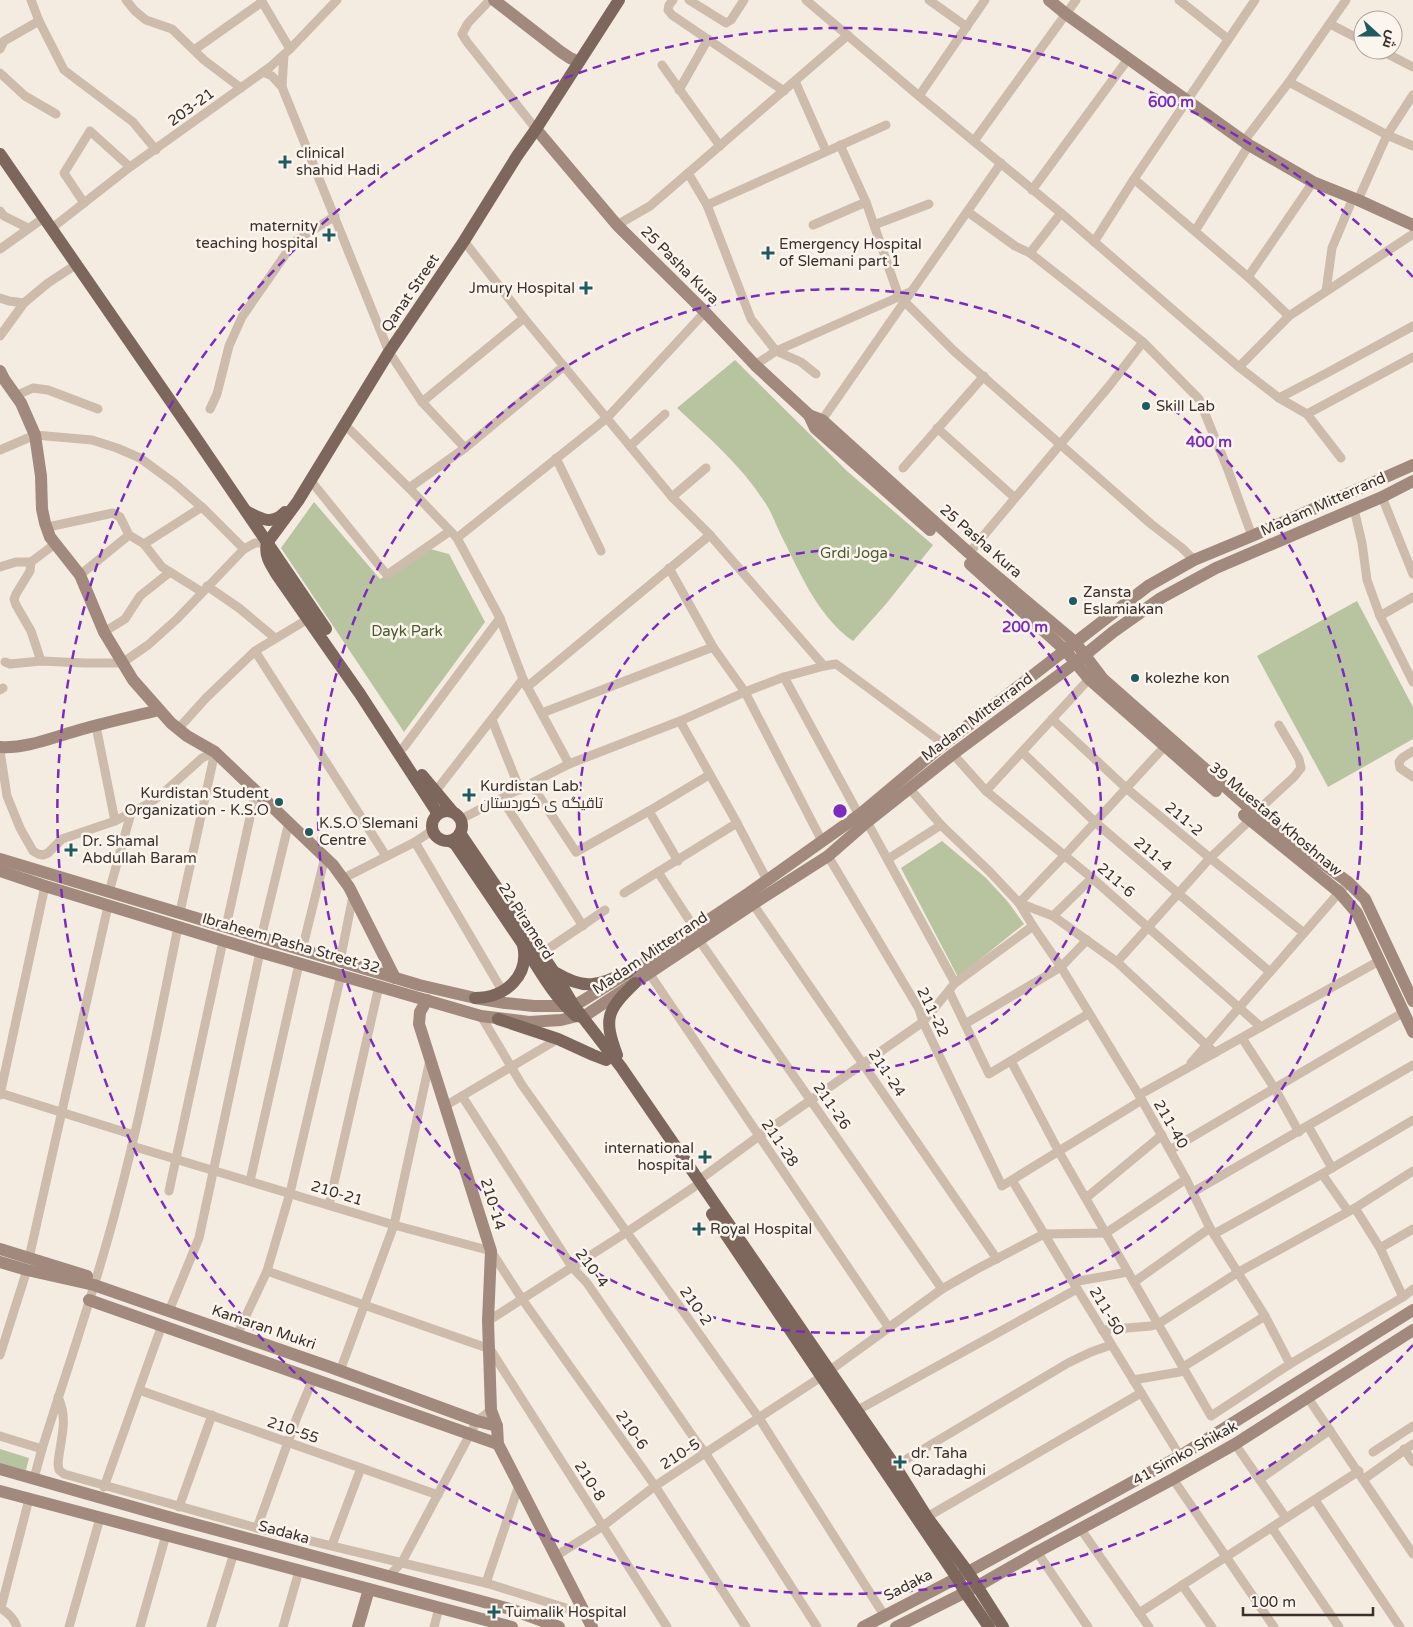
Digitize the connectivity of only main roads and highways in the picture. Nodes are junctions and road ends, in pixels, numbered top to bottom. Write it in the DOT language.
graph roads {
  1 [pos="494,0"];
  2 [pos="1050,0"];
  3 [pos="613,3"];
  4 [pos="579,62"];
  5 [pos="536,129"];
  6 [pos="0,154"];
  7 [pos="1413,225"];
  8 [pos="0,371"];
  9 [pos="809,416"];
  10 [pos="1413,465"];
  11 [pos="1413,481"];
  12 [pos="298,501"];
  13 [pos="246,511"];
  14 [pos="267,542"];
  15 [pos="1070,646"];
  16 [pos="1079,659"];
  17 [pos="159,710"];
  18 [pos="0,746"];
  19 [pos="438,814"];
  20 [pos="457,815"];
  21 [pos="1252,817"];
  22 [pos="863,819"];
  23 [pos="455,837"];
  24 [pos="0,859"];
  25 [pos="0,871"];
  26 [pos="697,934"];
  27 [pos="523,945"];
  28 [pos="554,972"];
  29 [pos="632,977"];
  30 [pos="395,978"];
  31 [pos="1412,997"];
  32 [pos="475,998"];
  33 [pos="427,1000"];
  34 [pos="574,1011"];
  35 [pos="498,1019"];
  36 [pos="1413,1032"];
  37 [pos="606,1060"];
  38 [pos="621,1067"];
  39 [pos="696,1184"];
  40 [pos="0,1249"];
  41 [pos="0,1262"];
  42 [pos="28,1264"];
  43 [pos="89,1300"];
  44 [pos="1413,1310"];
  45 [pos="1413,1330"];
  46 [pos="335,1369"];
  47 [pos="825,1374"];
  48 [pos="319,1380"];
  49 [pos="1267,1402"];
  50 [pos="1276,1418"];
  51 [pos="498,1426"];
  52 [pos="498,1444"];
  53 [pos="0,1469"];
  54 [pos="0,1491"];
  55 [pos="141,1509"];
  56 [pos="136,1527"];
  57 [pos="963,1575"];
  58 [pos="369,1589"];
  59 [pos="971,1590"];
  60 [pos="358,1627"];
  61 [pos="509,1627"];
  62 [pos="559,1627"];
  63 [pos="592,1627"];
  64 [pos="863,1627"];
  65 [pos="896,1627"];
  66 [pos="989,1627"];
  67 [pos="1003,1627"];
  1 -- 4 [label="main road"];
  2 -- 7 [label="main road"];
  3 -- 4 [label="main road, Qanat Street"];
  4 -- 5 [label="main road, Qanat Street"];
  5 -- 9 [label="main road, 25 Pasha Kura"];
  5 -- 12 [label="main road, Qanat Street"];
  6 -- 13 [label="main road"];
  8 -- 17 [label="main road"];
  9 -- 15 [label="main road, 25 Pasha Kura"];
  9 -- 15 [label="main road, 25 Pasha Kura"];
  10 -- 15 [label="main road, Madam Mitterrand"];
  11 -- 16 [label="main road, Madam Mitterrand"];
  12 -- 13 [label="main road"];
  12 -- 14 [label="main road, Qanat Street"];
  13 -- 14 [label="main road"];
  14 -- 19 [label="main road"];
  14 -- 20 [label="main road"];
  15 -- 16 [label="main road, 25 Pasha Kura"];
  15 -- 22 [label="main road, Madam Mitterrand"];
  16 -- 21 [label="main road, 39 Muestafa Khoshnaw"];
  16 -- 21 [label="main road, 39 Muestafa Khoshnaw"];
  16 -- 22 [label="main road, Madam Mitterrand"];
  17 -- 18 [label="main road"];
  17 -- 30 [label="main road"];
  19 -- 20 [label="main road"];
  19 -- 23 [label="main road"];
  20 -- 23 [label="main road"];
  21 -- 31 [label="main road, 39 Muestafa Khoshnaw"];
  21 -- 36 [label="main road, 39 Muestafa Khoshnaw"];
  22 -- 26 [label="main road, Madam Mitterrand"];
  22 -- 26 [label="main road, Madam Mitterrand"];
  23 -- 27 [label="main road, 22 Piramerd"];
  23 -- 28 [label="main road"];
  24 -- 30 [label="main road, Ibraheem Pasha Street 32"];
  25 -- 33 [label="main road, Ibraheem Pasha Street 32"];
  26 -- 29 [label="main road, Madam Mitterrand"];
  26 -- 29 [label="main road, Madam Mitterrand"];
  27 -- 32 [label="main road"];
  27 -- 34 [label="main road, 22 Piramerd"];
  28 -- 29 [label="main road"];
  28 -- 34 [label="main road"];
  29 -- 34 [label="main road, Madam Mitterrand"];
  29 -- 38 [label="main road"];
  30 -- 32 [label="main road, Ibraheem Pasha Street 32"];
  32 -- 34 [label="main road, Ibraheem Pasha Street 32"];
  33 -- 35 [label="main road, Ibraheem Pasha Street 32"];
  33 -- 51 [label="main road, 210-14"];
  34 -- 35 [label="main road, Ibraheem Pasha Street 32"];
  34 -- 37 [label="main road"];
  34 -- 38 [label="main road"];
  35 -- 37 [label="main road"];
  37 -- 39 [label="main road"];
  38 -- 39 [label="main road"];
  39 -- 47 [label="main road"];
  40 -- 42 [label="main road, Kamaran Mukri"];
  41 -- 42 [label="main road, Kamaran Mukri"];
  42 -- 46 [label="main road, Kamaran Mukri"];
  43 -- 48 [label="main road"];
  44 -- 49 [label="main road, 41 Simko Shikak"];
  45 -- 50 [label="main road, 41 Simko Shikak"];
  46 -- 48 [label="main road"];
  46 -- 51 [label="main road, Kamaran Mukri"];
  47 -- 57 [label="main road"];
  47 -- 57 [label="main road"];
  48 -- 52 [label="main road"];
  49 -- 50 [label="main road"];
  49 -- 57 [label="main road, 41 Simko Shikak"];
  50 -- 59 [label="main road, 41 Simko Shikak"];
  51 -- 52 [label="main road"];
  52 -- 63 [label="main road"];
  53 -- 55 [label="main road, Sadaka"];
  54 -- 56 [label="main road"];
  55 -- 56 [label="main road"];
  55 -- 62 [label="main road, Sadaka"];
  56 -- 58 [label="main road"];
  57 -- 59 [label="main road"];
  57 -- 64 [label="main road, Sadaka"];
  58 -- 60 [label="main road"];
  58 -- 61 [label="main road"];
  59 -- 65 [label="main road, 41 Simko Shikak"];
  59 -- 66 [label="main road"];
  59 -- 67 [label="main road"];
}
